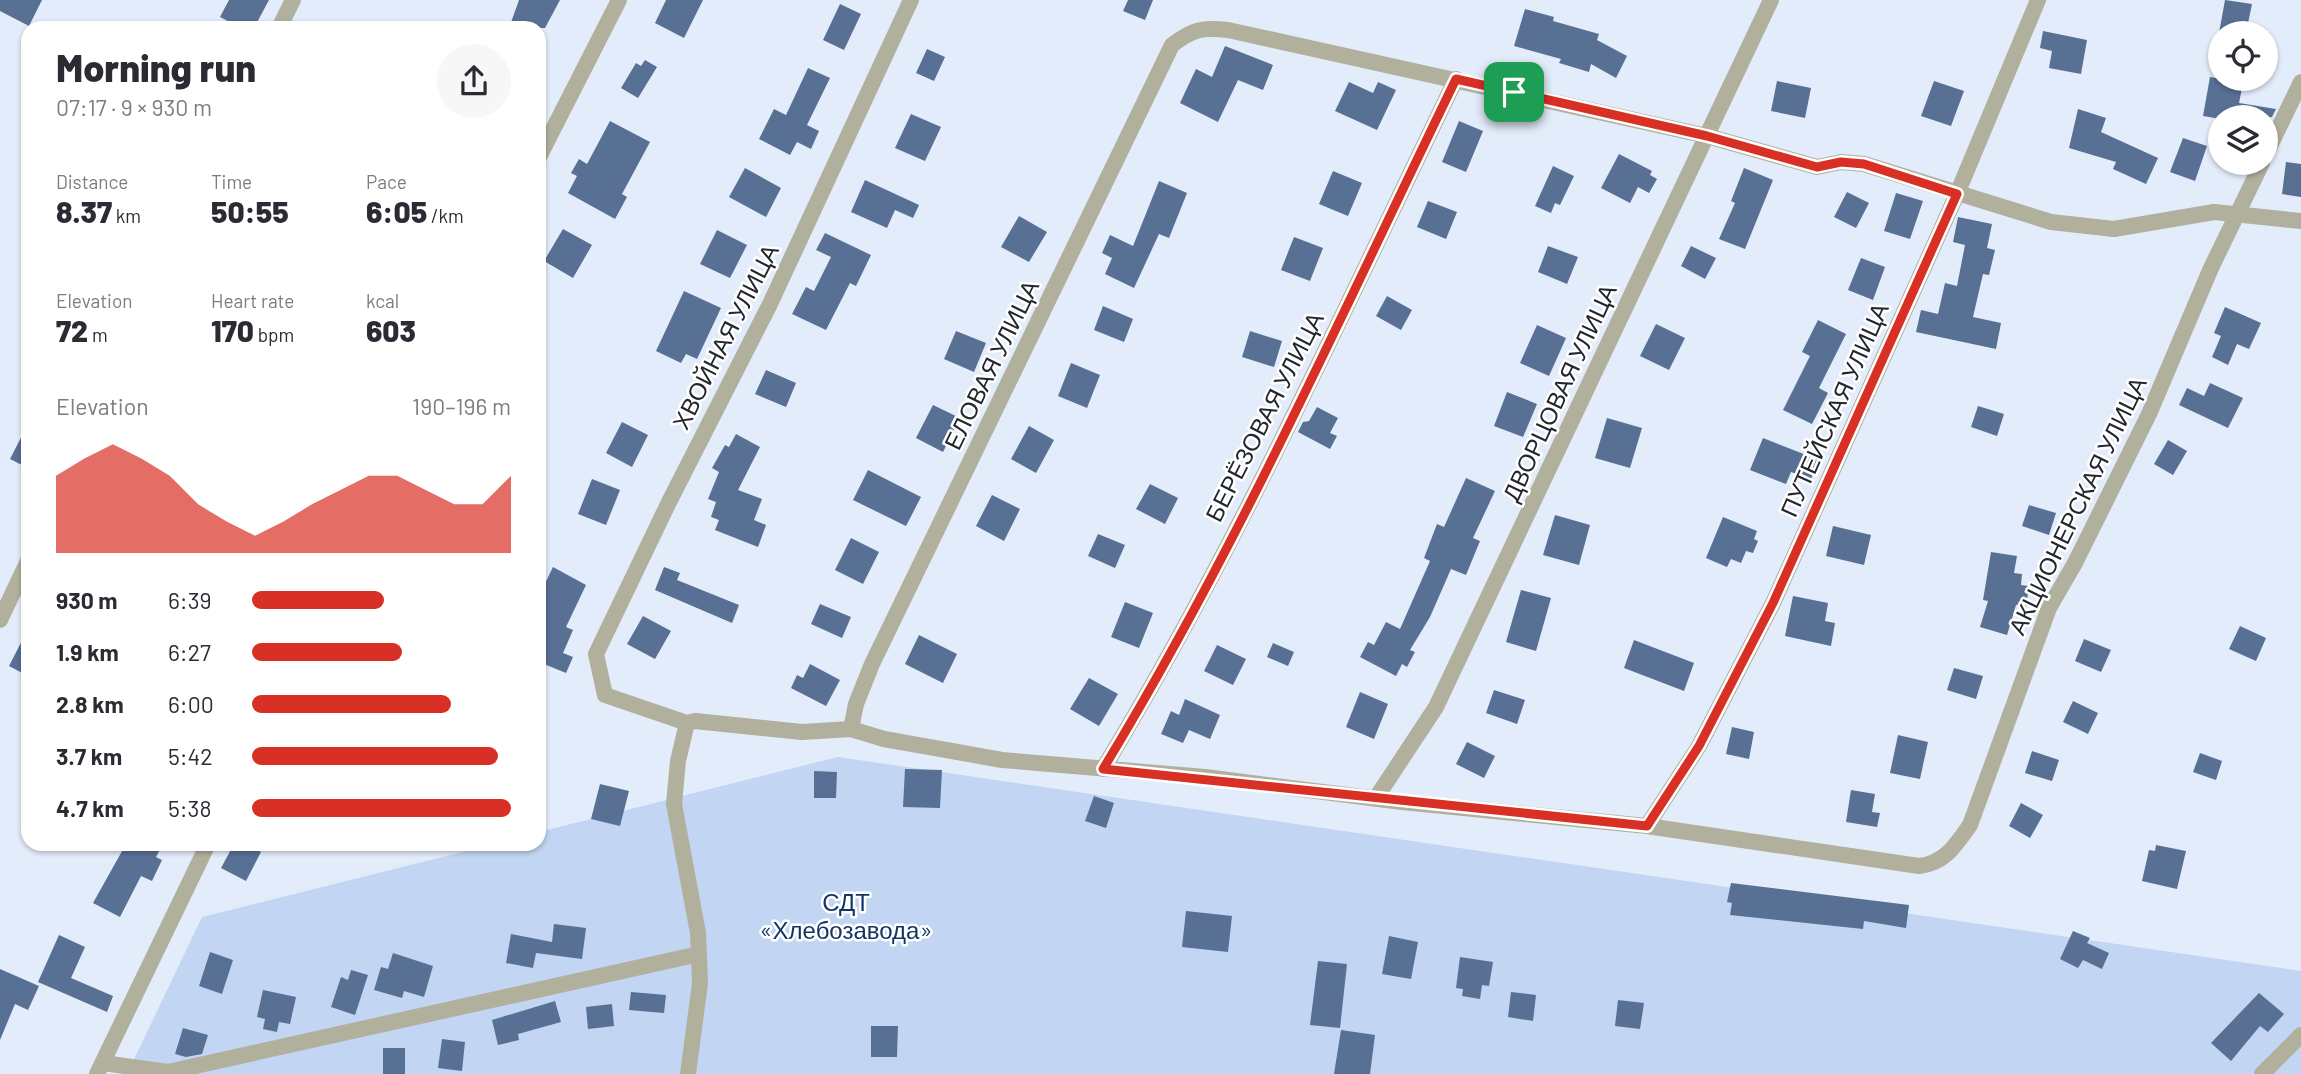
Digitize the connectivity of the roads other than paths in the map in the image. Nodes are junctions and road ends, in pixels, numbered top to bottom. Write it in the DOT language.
graph roads {
  1 [pos="293,0"];
  2 [pos="619,0"];
  3 [pos="911,0"];
  4 [pos="1771,0"];
  5 [pos="2038,0"];
  6 [pos="282,21"];
  7 [pos="1456,79"];
  8 [pos="2301,82"];
  9 [pos="2278,129"];
  10 [pos="1707,136"];
  11 [pos="546,142"];
  12 [pos="2256,175"];
  13 [pos="1957,194"];
  14 [pos="2237,214"];
  15 [pos="2301,220"];
  16 [pos="21,576"];
  17 [pos="0,620"];
  18 [pos="687,723"];
  19 [pos="851,729"];
  20 [pos="1103,769"];
  21 [pos="1376,798"];
  22 [pos="1647,826"];
  23 [pos="205,851"];
  24 [pos="699,954"];
  25 [pos="2301,1035"];
  26 [pos="100,1068"];
  27 [pos="688,1074"];
  28 [pos="2262,1074"];
  1 -- 6 [label="street"];
  2 -- 11 [label="street"];
  3 -- 18 [label="street, ХВОЙНАЯ УЛИЦА"];
  4 -- 10 [label="street, ДВОРЦОВАЯ УЛИЦА"];
  5 -- 13 [label="street, ПУТЕЙСКАЯ УЛИЦА"];
  7 -- 10 [label="street"];
  7 -- 19 [label="street, ЕЛОВАЯ УЛИЦА"];
  7 -- 20 [label="street, БЕРЁЗОВАЯ УЛИЦА"];
  8 -- 9 [label="street"];
  10 -- 13 [label="street"];
  10 -- 21 [label="street, ДВОРЦОВАЯ УЛИЦА"];
  12 -- 14 [label="street, АКЦИОНЕРСКАЯ УЛИЦА"];
  13 -- 14 [label="street"];
  13 -- 22 [label="street, ПУТЕЙСКАЯ УЛИЦА"];
  14 -- 15 [label="street"];
  14 -- 22 [label="street, АКЦИОНЕРСКАЯ УЛИЦА"];
  16 -- 17 [label="street"];
  18 -- 19 [label="street"];
  18 -- 24 [label="street"];
  19 -- 20 [label="street"];
  20 -- 21 [label="street"];
  21 -- 22 [label="street"];
  23 -- 26 [label="street"];
  24 -- 26 [label="street"];
  24 -- 27 [label="street"];
  25 -- 28 [label="street"];
}
